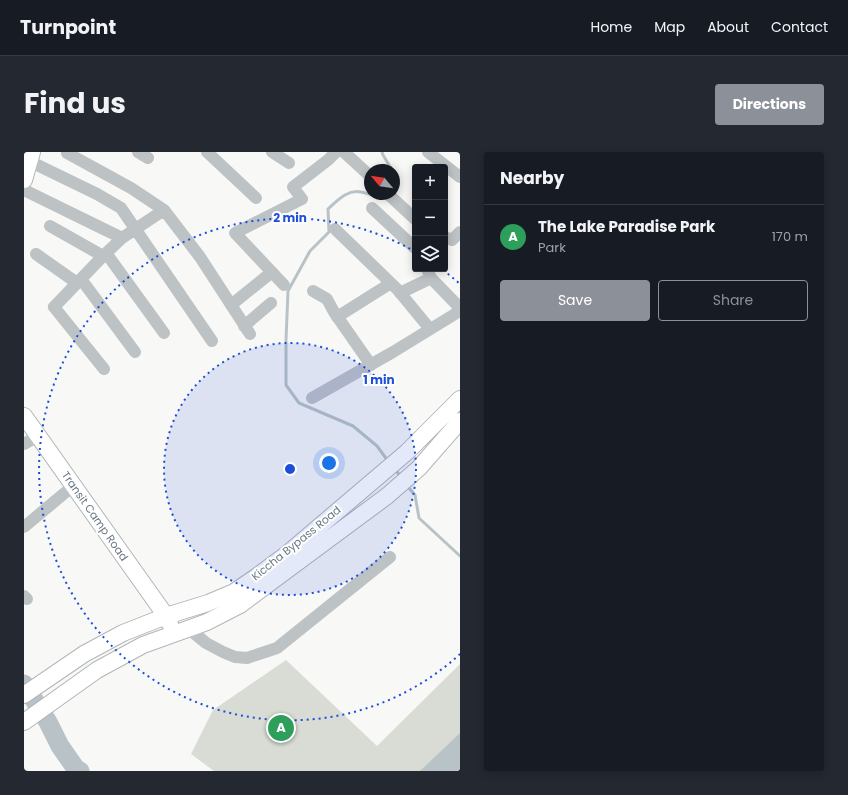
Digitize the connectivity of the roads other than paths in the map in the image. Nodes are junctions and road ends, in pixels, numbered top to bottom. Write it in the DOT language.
graph roads {
  1 [pos="207,152"];
  2 [pos="272,152"];
  3 [pos="336,152"];
  4 [pos="344,152"];
  5 [pos="428,152"];
  6 [pos="67,153"];
  7 [pos="288,163"];
  8 [pos="27,166"];
  9 [pos="364,170"];
  10 [pos="460,177"];
  11 [pos="24,190"];
  12 [pos="256,198"];
  13 [pos="394,200"];
  14 [pos="372,208"];
  15 [pos="164,210"];
  16 [pos="412,216"];
  17 [pos="50,226"];
  18 [pos="135,229"];
  19 [pos="335,230"];
  20 [pos="460,232"];
  21 [pos="122,238"];
  22 [pos="448,238"];
  23 [pos="412,245"];
  24 [pos="36,254"];
  25 [pos="104,255"];
  26 [pos="272,272"];
  27 [pos="429,274"];
  28 [pos="79,281"];
  29 [pos="391,283"];
  30 [pos="284,285"];
  31 [pos="313,290"];
  32 [pos="400,293"];
  33 [pos="271,303"];
  34 [pos="231,305"];
  35 [pos="459,312"];
  36 [pos="337,317"];
  37 [pos="430,329"];
  38 [pos="164,333"];
  39 [pos="212,341"];
  40 [pos="136,352"];
  41 [pos="371,365"];
  42 [pos="104,369"];
  43 [pos="312,398"];
  44 [pos="460,399"];
  45 [pos="24,416"];
  46 [pos="460,421"];
  47 [pos="31,440"];
  48 [pos="73,486"];
  49 [pos="24,527"];
  50 [pos="390,557"];
  51 [pos="166,616"];
  52 [pos="181,631"];
  53 [pos="24,695"];
  54 [pos="26,721"];
  1 -- 12 [label="street"];
  2 -- 7 [label="street"];
  3 -- 26 [label="street"];
  4 -- 9 [label="street"];
  5 -- 10 [label="street"];
  6 -- 15 [label="street"];
  8 -- 18 [label="street"];
  11 -- 21 [label="street"];
  13 -- 16 [label="street"];
  14 -- 23 [label="street"];
  15 -- 18 [label="street"];
  15 -- 34 [label="street"];
  17 -- 25 [label="street"];
  18 -- 21 [label="street"];
  18 -- 39 [label="street"];
  19 -- 29 [label="street"];
  20 -- 22 [label="street"];
  21 -- 25 [label="street"];
  24 -- 28 [label="street"];
  25 -- 28 [label="street"];
  25 -- 38 [label="street"];
  26 -- 30 [label="street"];
  26 -- 34 [label="street"];
  27 -- 32 [label="street"];
  27 -- 35 [label="street"];
  28 -- 40 [label="street"];
  28 -- 42 [label="street"];
  29 -- 32 [label="street"];
  29 -- 36 [label="street"];
  31 -- 36 [label="street"];
  32 -- 37 [label="street"];
  33 -- 34 [label="street"];
  35 -- 37 [label="street"];
  36 -- 41 [label="street"];
  37 -- 41 [label="street"];
  41 -- 43 [label="street"];
  44 -- 51 [label="main road, Kiccha Bypass Road"];
  45 -- 47 [label="main road, Transit Camp Road"];
  46 -- 52 [label="main road"];
  47 -- 48 [label="main road, Transit Camp Road"];
  48 -- 49 [label="street"];
  48 -- 51 [label="main road, Transit Camp Road"];
  50 -- 52 [label="street"];
  51 -- 52 [label="main road, Transit Camp Road"];
  51 -- 53 [label="main road, Kiccha Bypass Road"];
  52 -- 54 [label="main road"];
}
